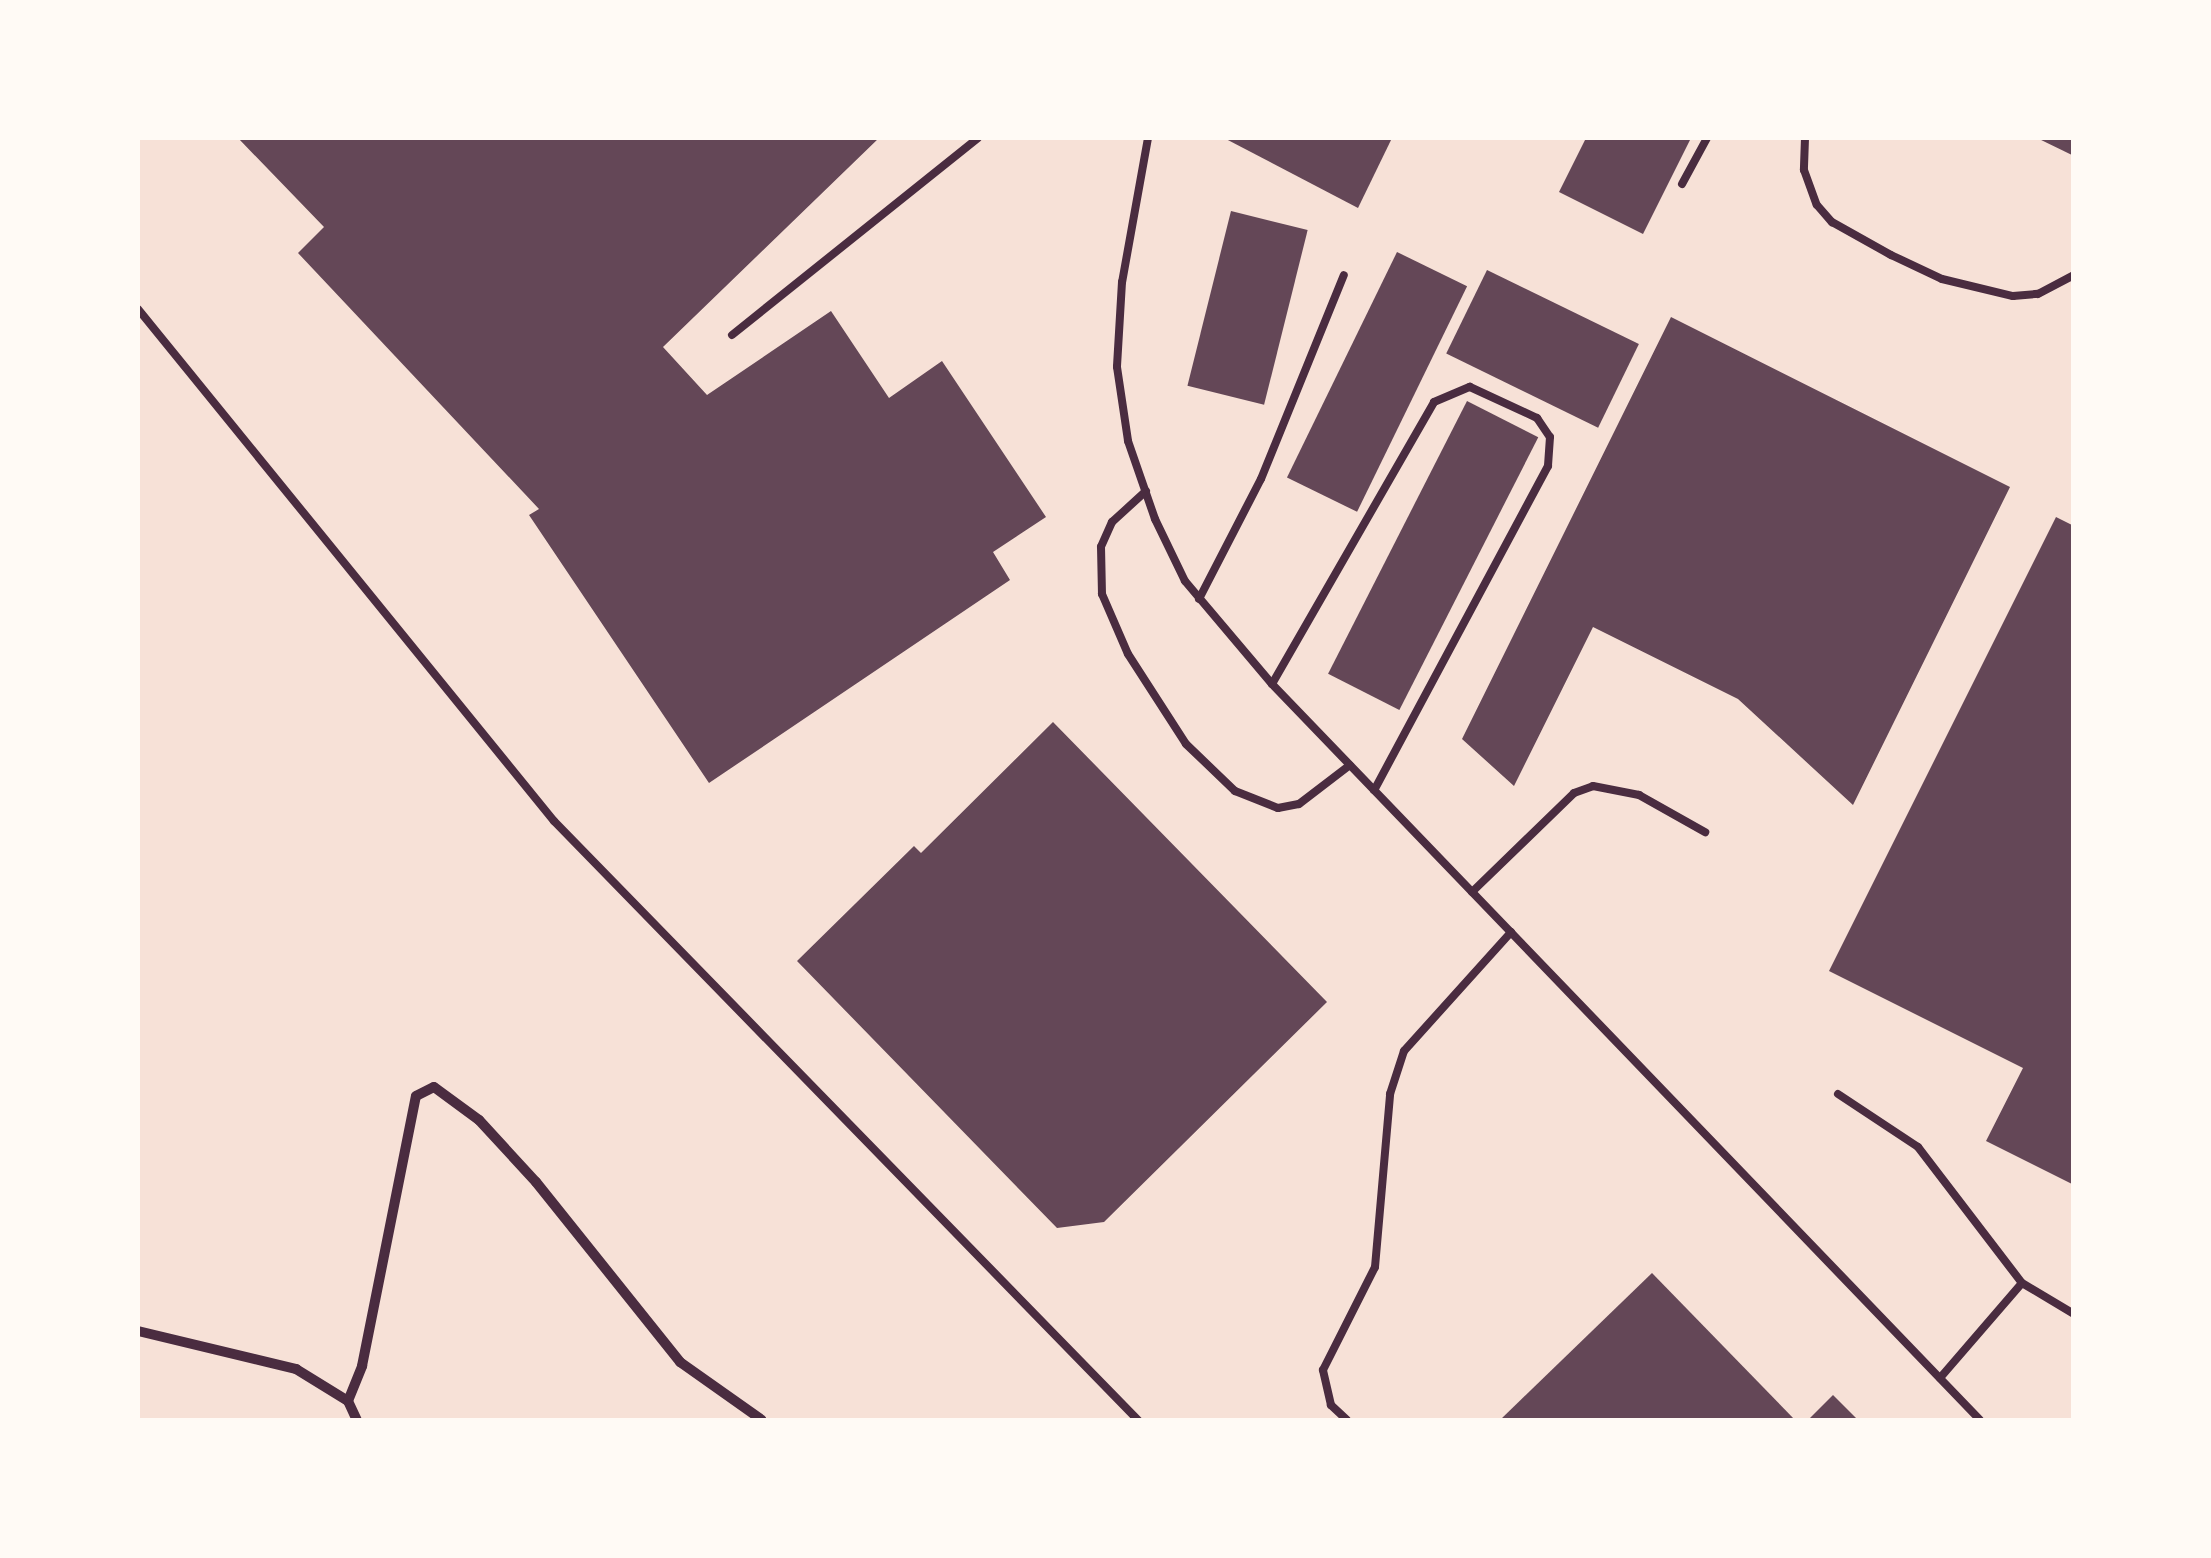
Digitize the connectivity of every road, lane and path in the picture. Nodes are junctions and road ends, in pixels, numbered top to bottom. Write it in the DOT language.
graph roads {
  1 [pos="978,138"];
  2 [pos="1148,138"];
  3 [pos="1707,138"];
  4 [pos="1805,138"];
  5 [pos="1682,184"];
  6 [pos="1344,275"];
  7 [pos="2074,276"];
  8 [pos="138,308"];
  9 [pos="732,335"];
  10 [pos="1146,492"];
  11 [pos="1199,599"];
  12 [pos="1272,684"];
  13 [pos="1350,765"];
  14 [pos="1374,790"];
  15 [pos="1705,832"];
  16 [pos="1472,892"];
  17 [pos="1510,932"];
  18 [pos="1838,1094"];
  19 [pos="2022,1283"];
  20 [pos="2074,1314"];
  21 [pos="138,1331"];
  22 [pos="1940,1378"];
  23 [pos="348,1401"];
  24 [pos="358,1420"];
  25 [pos="762,1420"];
  26 [pos="1138,1420"];
  27 [pos="1347,1420"];
  28 [pos="1980,1420"];
  1 -- 9 [label="lane"];
  2 -- 10 [label="lane"];
  3 -- 5 [label="lane"];
  4 -- 7 [label="lane"];
  6 -- 11 [label="lane"];
  8 -- 26 [label="lane"];
  10 -- 11 [label="lane"];
  10 -- 13 [label="lane"];
  11 -- 12 [label="lane"];
  12 -- 13 [label="lane"];
  12 -- 14 [label="lane"];
  13 -- 14 [label="lane"];
  14 -- 16 [label="lane"];
  15 -- 16 [label="lane"];
  16 -- 17 [label="lane"];
  17 -- 22 [label="lane"];
  17 -- 27 [label="lane"];
  18 -- 19 [label="lane"];
  19 -- 20 [label="lane"];
  19 -- 22 [label="lane"];
  21 -- 23 [label="street"];
  22 -- 28 [label="lane"];
  23 -- 24 [label="street"];
  23 -- 25 [label="street"];
}
